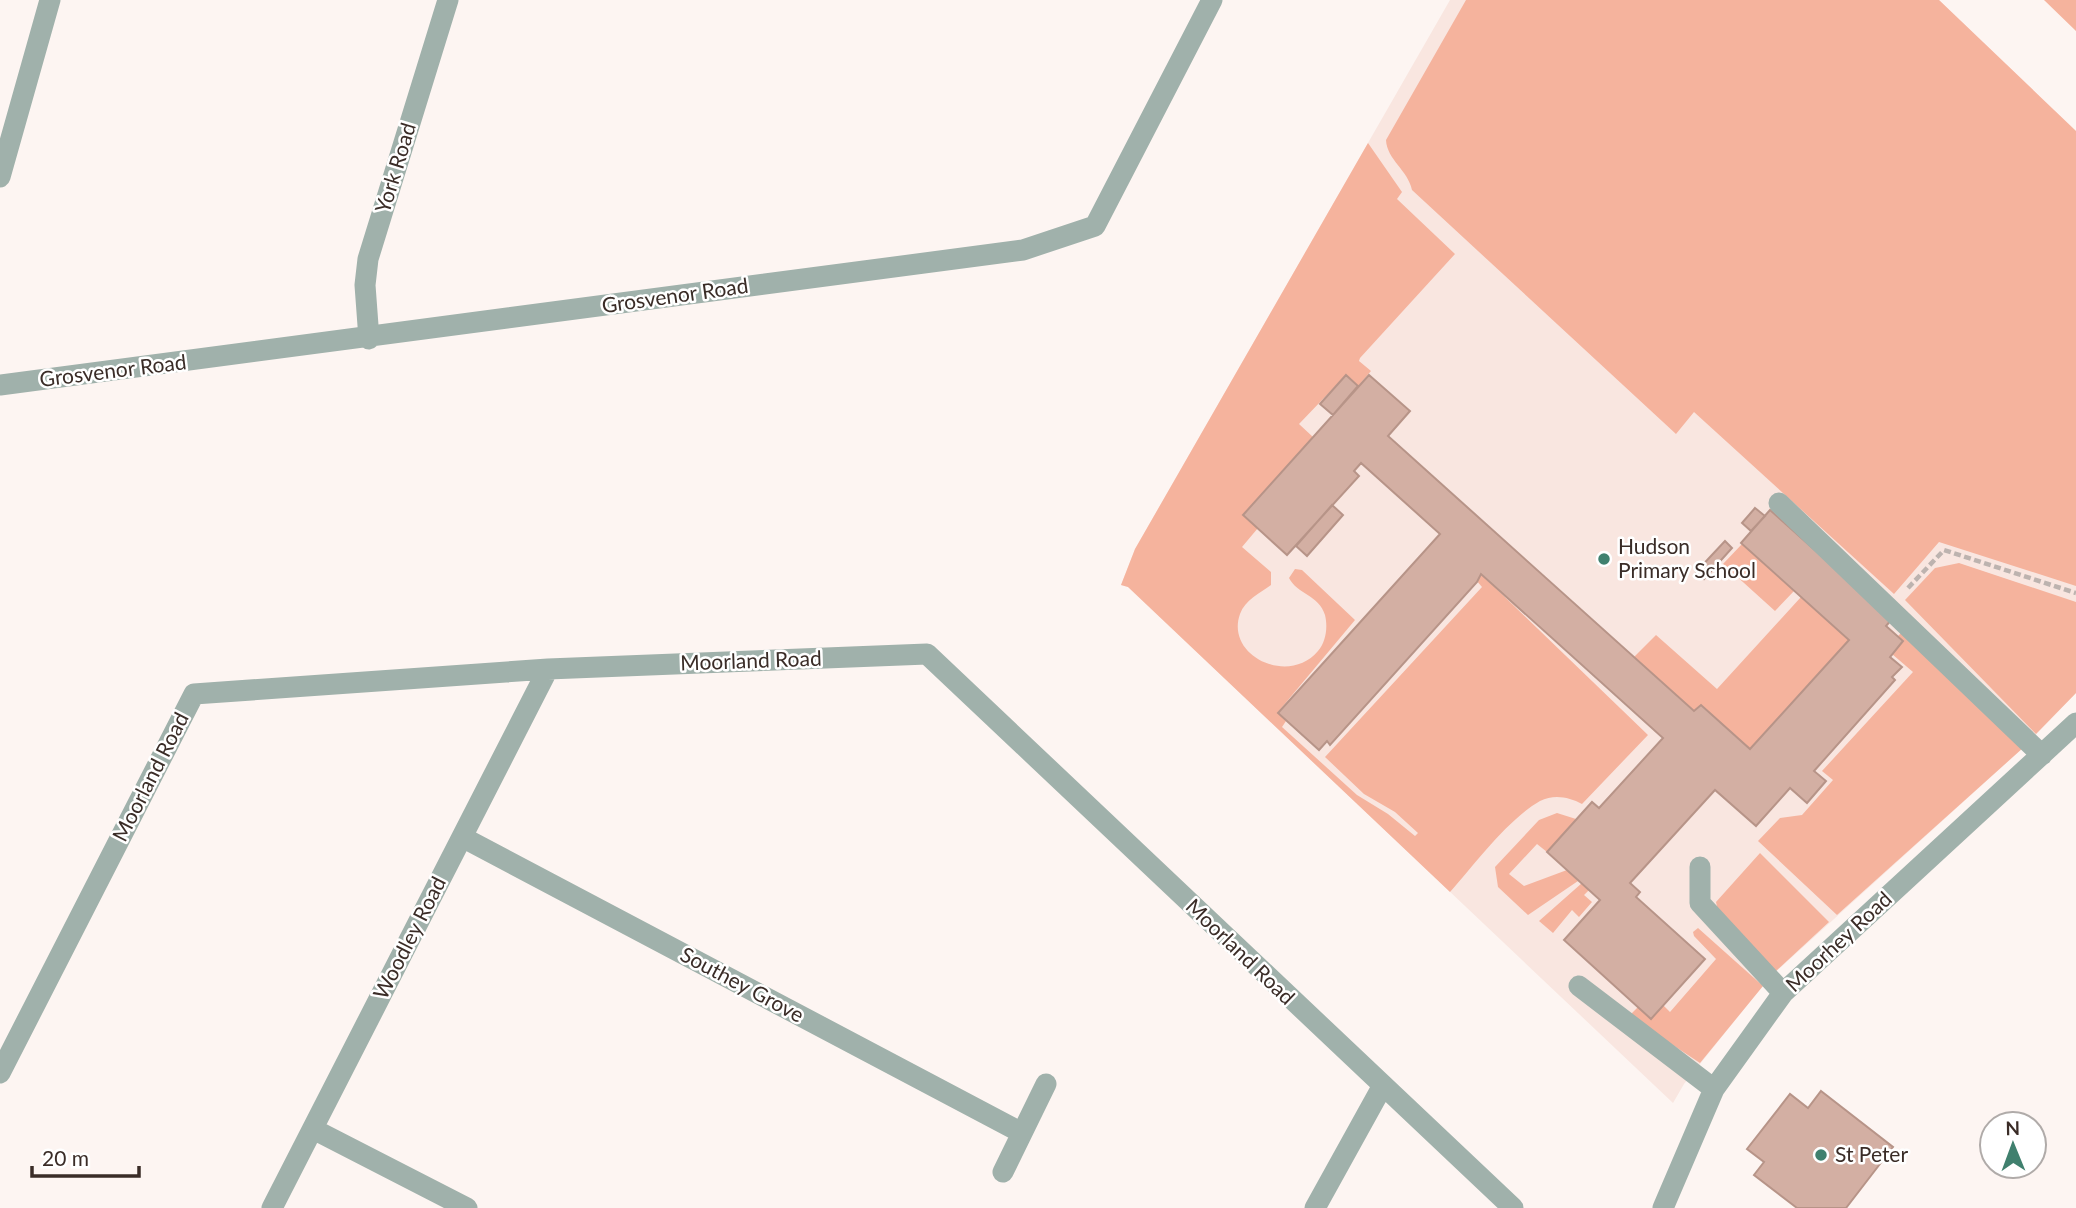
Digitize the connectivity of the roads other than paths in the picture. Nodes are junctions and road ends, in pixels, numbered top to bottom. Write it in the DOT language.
graph roads {
  1 [pos="50,0"];
  2 [pos="448,0"];
  3 [pos="1213,0"];
  4 [pos="0,177"];
  5 [pos="369,339"];
  6 [pos="0,385"];
  7 [pos="1779,503"];
  8 [pos="548,669"];
  9 [pos="2076,723"];
  10 [pos="2042,755"];
  11 [pos="462,837"];
  12 [pos="1700,867"];
  13 [pos="1579,986"];
  14 [pos="1783,993"];
  15 [pos="0,1073"];
  16 [pos="1046,1084"];
  17 [pos="1382,1087"];
  18 [pos="1714,1089"];
  19 [pos="313,1129"];
  20 [pos="1022,1133"];
  21 [pos="1003,1172"];
  22 [pos="272,1208"];
  23 [pos="467,1208"];
  24 [pos="1315,1208"];
  25 [pos="1513,1208"];
  26 [pos="1663,1208"];
  1 -- 4 [label="street"];
  2 -- 5 [label="street, York Road"];
  3 -- 5 [label="street, Grosvenor Road"];
  5 -- 6 [label="street, Grosvenor Road"];
  7 -- 10 [label="street"];
  8 -- 11 [label="street, Woodley Road"];
  8 -- 15 [label="street, Moorland Road"];
  8 -- 17 [label="street, Moorland Road"];
  9 -- 10 [label="street, Moorhey Road"];
  10 -- 14 [label="street, Moorhey Road"];
  11 -- 19 [label="street, Woodley Road"];
  11 -- 20 [label="street, Southey Grove"];
  12 -- 14 [label="street"];
  13 -- 18 [label="street"];
  14 -- 18 [label="street, Moorhey Road"];
  16 -- 20 [label="street"];
  17 -- 24 [label="street"];
  17 -- 25 [label="street, Moorland Road"];
  18 -- 26 [label="street, Moorhey Road"];
  19 -- 22 [label="street, Woodley Road"];
  19 -- 23 [label="street"];
  20 -- 21 [label="street"];
}
